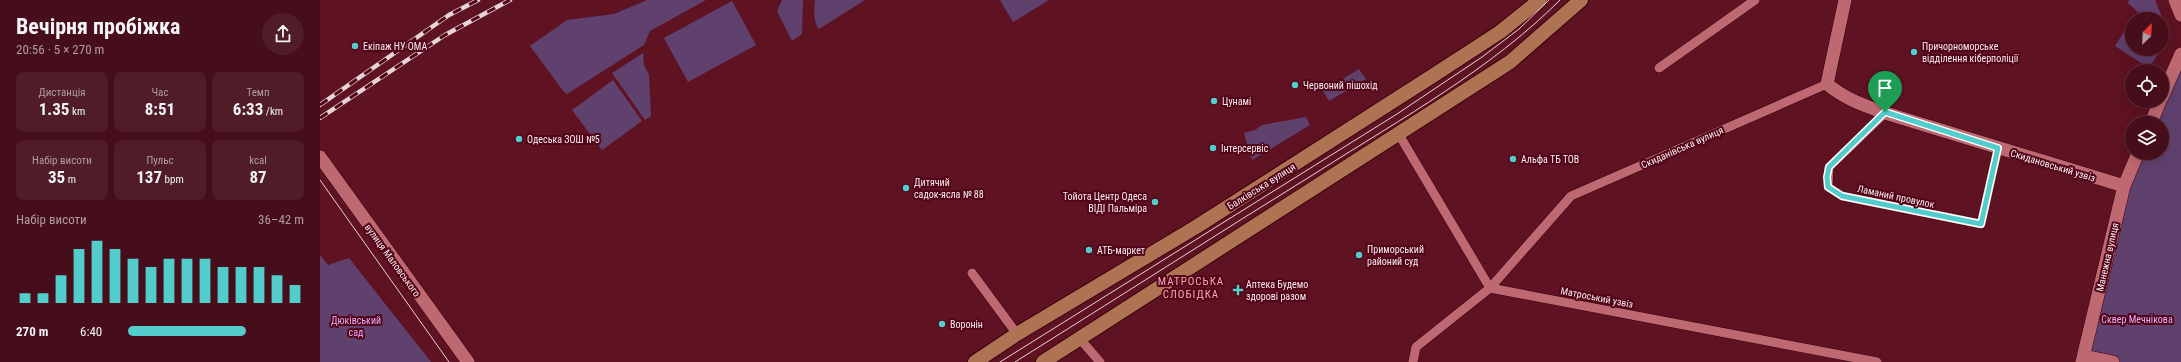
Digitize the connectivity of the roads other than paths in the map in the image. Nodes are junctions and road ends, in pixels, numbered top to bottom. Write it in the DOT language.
graph roads {
  1 [pos="1540,0"];
  2 [pos="1581,0"];
  3 [pos="1755,0"];
  4 [pos="1845,0"];
  5 [pos="2174,0"];
  6 [pos="2181,15"];
  7 [pos="2181,54"];
  8 [pos="1659,68"];
  9 [pos="2169,81"];
  10 [pos="1827,84"];
  11 [pos="1885,112"];
  12 [pos="1398,133"];
  13 [pos="1998,148"];
  14 [pos="320,157"];
  15 [pos="2135,160"];
  16 [pos="2124,186"];
  17 [pos="972,273"];
  18 [pos="1490,288"];
  19 [pos="1017,334"];
  20 [pos="1080,339"];
  21 [pos="2083,359"];
  22 [pos="468,362"];
  23 [pos="975,362"];
  24 [pos="1044,362"];
  25 [pos="1100,362"];
  26 [pos="1413,362"];
  27 [pos="1877,362"];
  28 [pos="2113,362"];
  1 -- 19 [label="main road, Балківська вулиця"];
  2 -- 12 [label="main road"];
  3 -- 8 [label="street"];
  4 -- 10 [label="street"];
  5 -- 6 [label="street"];
  7 -- 9 [label="street"];
  10 -- 11 [label="street, Скидановський узвіз"];
  10 -- 18 [label="street, Скиданівська вулиця"];
  11 -- 13 [label="street, Скидановський узвіз"];
  11 -- 13 [label="street, Ламаний провулок"];
  12 -- 18 [label="street"];
  12 -- 20 [label="main road"];
  13 -- 16 [label="street, Скидановський узвіз"];
  14 -- 22 [label="street, вулиця Маловського"];
  15 -- 16 [label="street, Манежна вулиця"];
  16 -- 21 [label="street, Манежна вулиця"];
  17 -- 19 [label="street"];
  18 -- 26 [label="street, Скиданівська вулиця"];
  18 -- 27 [label="street, Матроський узвіз"];
  19 -- 23 [label="main road, Балківська вулиця"];
  20 -- 24 [label="main road"];
  20 -- 25 [label="street"];
  21 -- 28 [label="street"];
}
